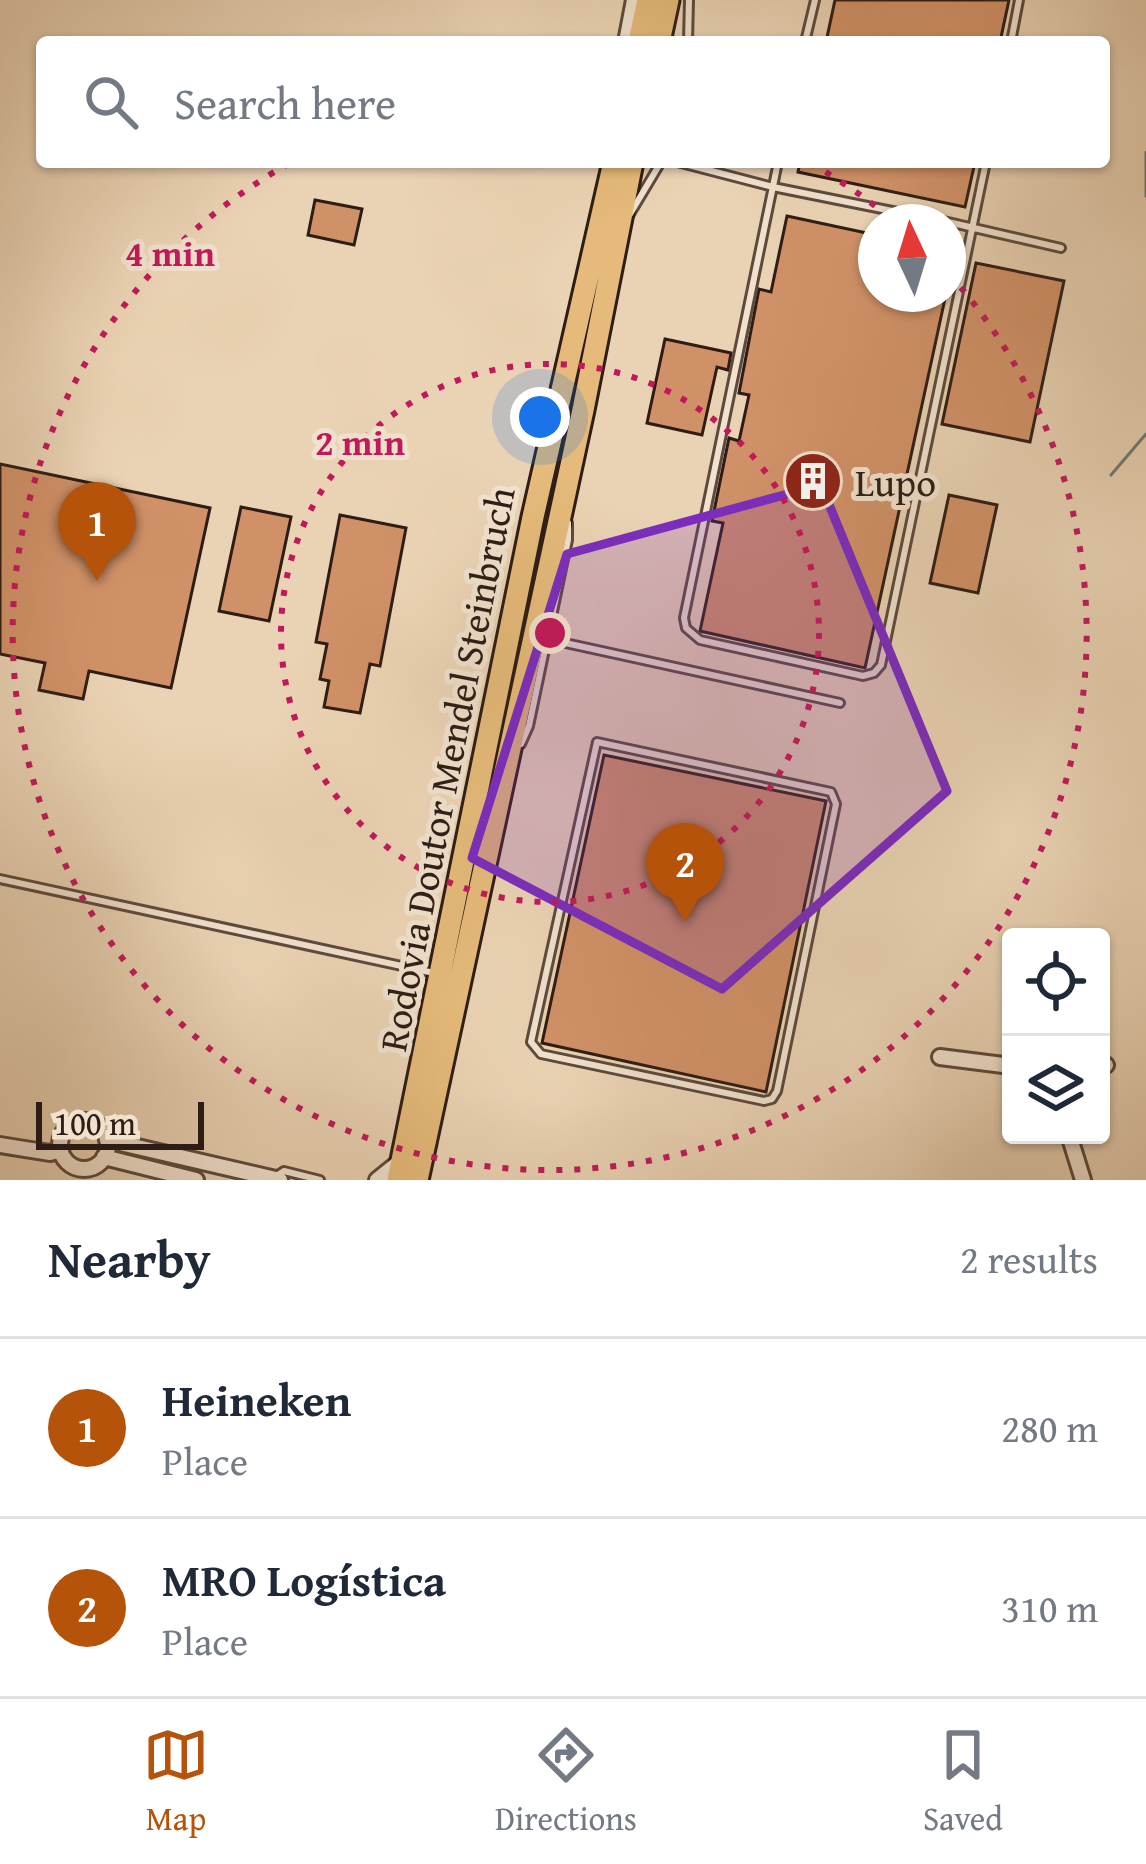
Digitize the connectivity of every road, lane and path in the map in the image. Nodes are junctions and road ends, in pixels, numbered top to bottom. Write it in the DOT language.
graph roads {
  1 [pos="634,0"];
  2 [pos="648,0"];
  3 [pos="668,0"];
  4 [pos="689,0"];
  5 [pos="814,0"];
  6 [pos="1019,0"];
  7 [pos="627,36"];
  8 [pos="640,36"];
  9 [pos="660,36"];
  10 [pos="688,36"];
  11 [pos="806,36"];
  12 [pos="1012,36"];
  13 [pos="613,168"];
  14 [pos="631,168"];
  15 [pos="658,168"];
  16 [pos="700,168"];
  17 [pos="777,168"];
  18 [pos="985,168"];
  19 [pos="773,187"];
  20 [pos="858,204"];
  21 [pos="966,226"];
  22 [pos="973,227"];
  23 [pos="614,244"];
  24 [pos="1061,248"];
  25 [pos="564,496"];
  26 [pos="547,639"];
  27 [pos="840,703"];
  28 [pos="597,742"];
  29 [pos="503,772"];
  30 [pos="0,879"];
  31 [pos="443,975"];
  32 [pos="940,1057"];
  33 [pos="1002,1065"];
  34 [pos="107,1140"];
  35 [pos="1072,1144"];
  36 [pos="0,1145"];
  37 [pos="61,1150"];
  38 [pos="104,1157"];
  39 [pos="400,1170"];
  40 [pos="81,1174"];
  41 [pos="275,1179"];
  42 [pos="196,1180"];
  43 [pos="320,1180"];
  44 [pos="377,1180"];
  45 [pos="417,1180"];
  46 [pos="1083,1180"];
  1 -- 7 [label="street"];
  2 -- 8 [label="highway"];
  3 -- 9 [label="highway"];
  4 -- 10 [label="lane"];
  5 -- 11 [label="lane"];
  6 -- 12 [label="lane"];
  13 -- 31 [label="highway, Rodovia Doutor Mendel Steinbruch"];
  14 -- 23 [label="highway, Rodovia Doutor Mendel Steinbruch"];
  15 -- 23 [label="lane"];
  16 -- 19 [label="lane"];
  17 -- 19 [label="lane"];
  18 -- 22 [label="lane"];
  19 -- 20 [label="lane"];
  19 -- 22 [label="lane"];
  21 -- 22 [label="lane"];
  22 -- 24 [label="lane"];
  23 -- 25 [label="highway, Rodovia Doutor Mendel Steinbruch"];
  25 -- 26 [label="lane"];
  25 -- 29 [label="highway, Rodovia Doutor Mendel Steinbruch"];
  26 -- 27 [label="lane"];
  26 -- 29 [label="lane"];
  28 -- 28 [label="lane"];
  29 -- 45 [label="highway, Rodovia Doutor Mendel Steinbruch"];
  30 -- 31 [label="lane"];
  31 -- 39 [label="highway, Rodovia Doutor Mendel Steinbruch"];
  32 -- 33 [label="street"];
  34 -- 37 [label="street"];
  34 -- 38 [label="street"];
  34 -- 41 [label="street"];
  35 -- 46 [label="street"];
  36 -- 37 [label="street"];
  37 -- 40 [label="street"];
  38 -- 40 [label="street"];
  38 -- 42 [label="street"];
  39 -- 44 [label="street"];
  41 -- 43 [label="lane"];
}
